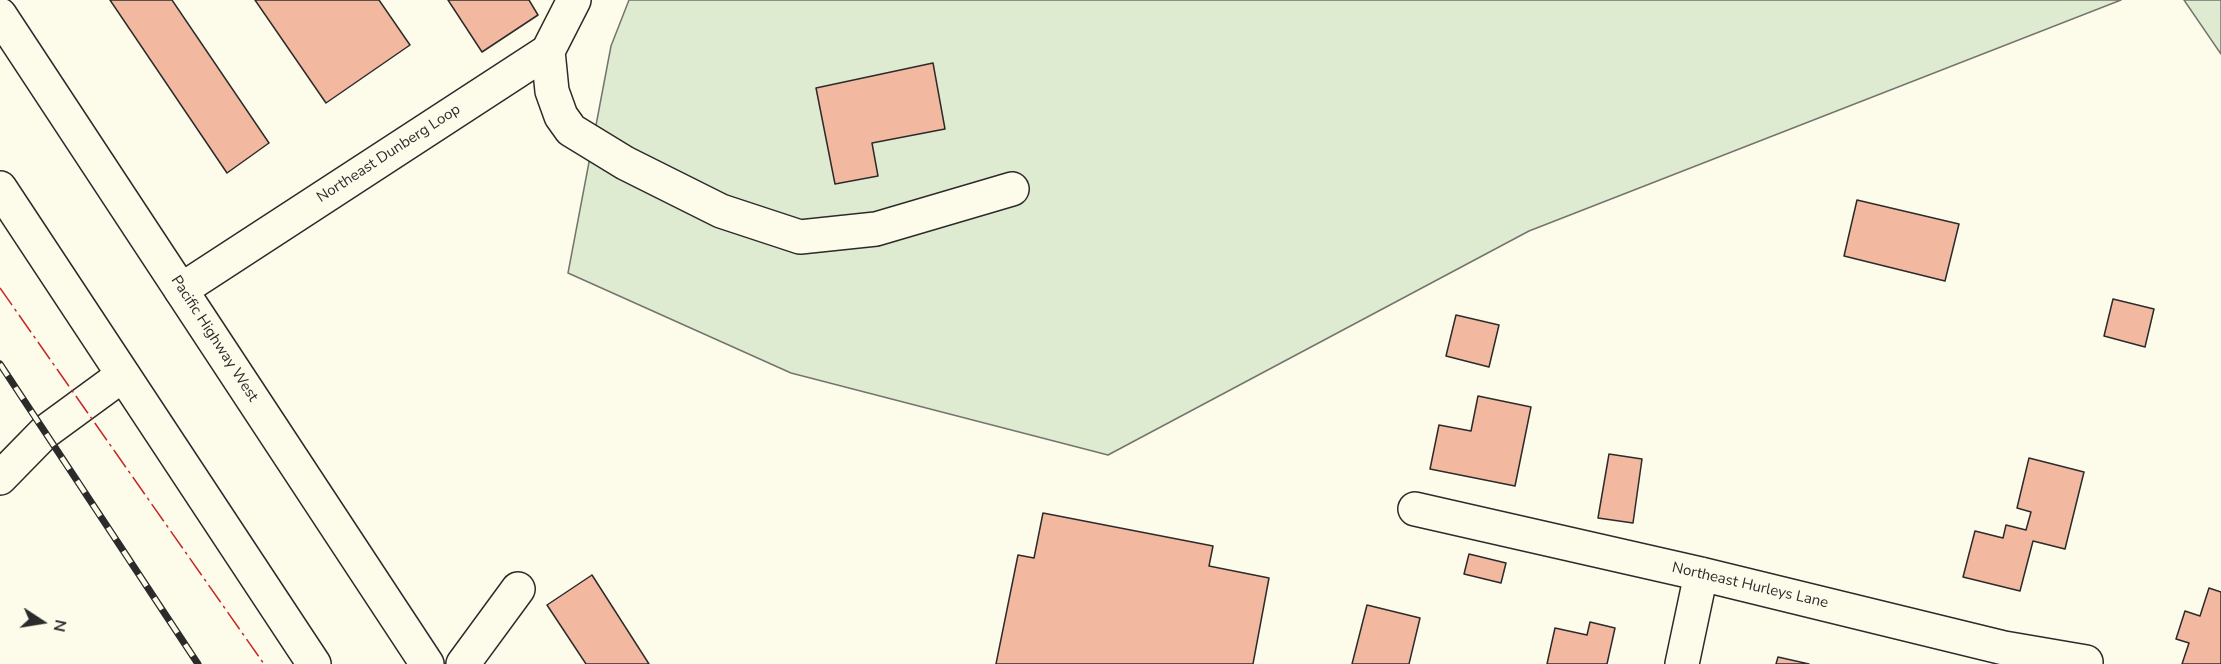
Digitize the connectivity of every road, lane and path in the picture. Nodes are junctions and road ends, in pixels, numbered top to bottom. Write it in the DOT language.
graph roads {
  1 [pos="574,0"];
  2 [pos="0,15"];
  3 [pos="548,51"];
  4 [pos="0,188"];
  5 [pos="1012,189"];
  6 [pos="181,290"];
  7 [pos="123,375"];
  8 [pos="0,478"];
  9 [pos="1415,509"];
  10 [pos="1701,574"];
  11 [pos="518,589"];
  12 [pos="2086,662"];
  13 [pos="314,664"];
  14 [pos="427,664"];
  15 [pos="463,664"];
  16 [pos="1682,664"];
  1 -- 3 [label="main road, Northeast Dunberg Loop"];
  2 -- 6 [label="main road, Pacific Highway West"];
  3 -- 5 [label="main road"];
  3 -- 6 [label="main road, Northeast Dunberg Loop"];
  4 -- 7 [label="main road"];
  6 -- 14 [label="main road, Pacific Highway West"];
  7 -- 8 [label="main road"];
  7 -- 13 [label="main road"];
  9 -- 10 [label="main road, Northeast Hurleys Lane"];
  10 -- 12 [label="main road, Northeast Hurleys Lane"];
  10 -- 16 [label="main road"];
  11 -- 15 [label="main road"];
}
